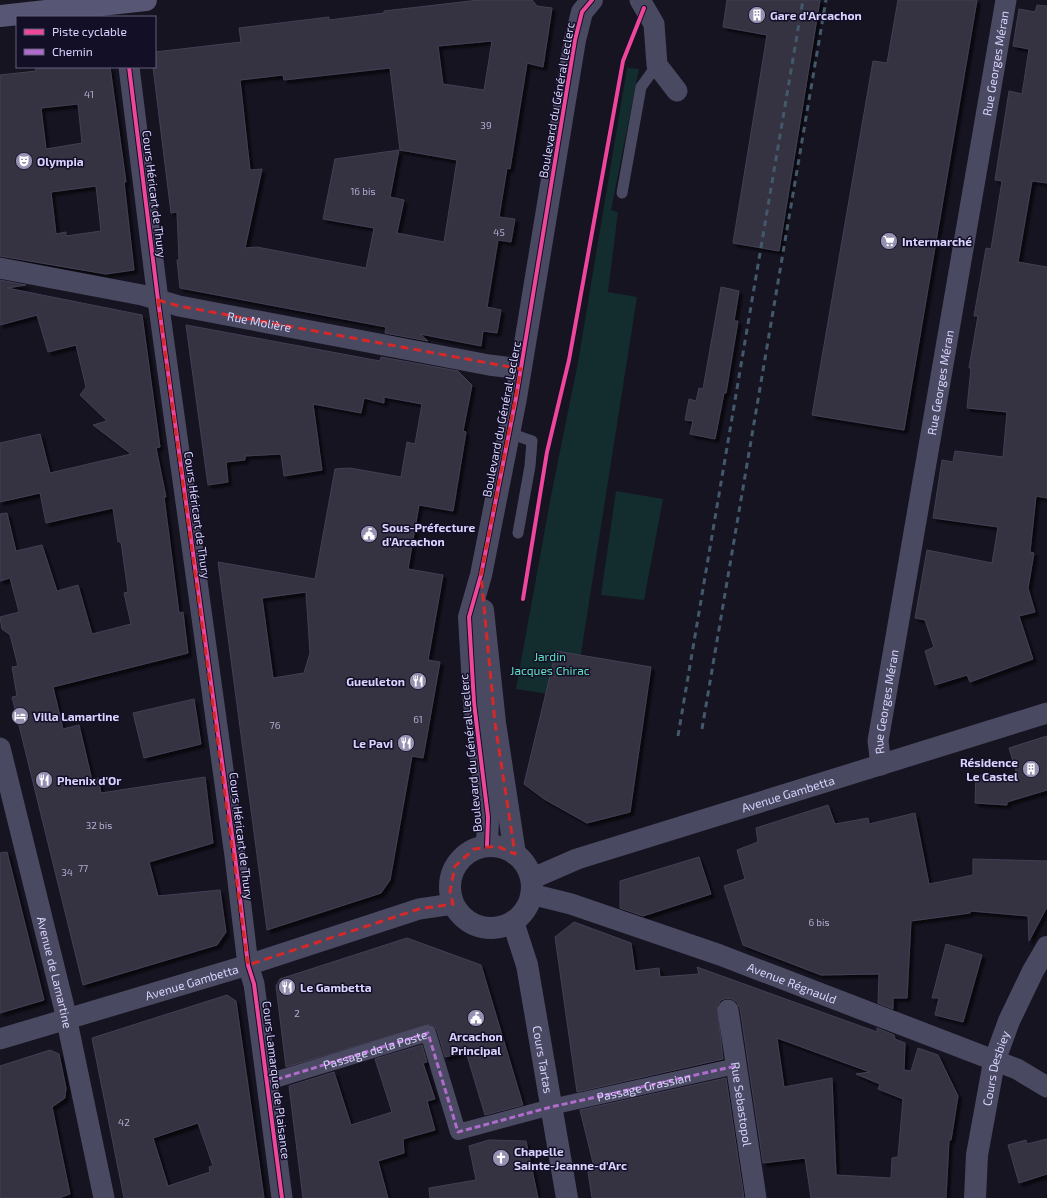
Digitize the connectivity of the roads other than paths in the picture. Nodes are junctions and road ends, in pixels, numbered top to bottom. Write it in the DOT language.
graph roads {
  1 [pos="146,0"];
  2 [pos="592,0"];
  3 [pos="640,0"];
  4 [pos="1006,0"];
  5 [pos="121,7"];
  6 [pos="0,16"];
  7 [pos="657,65"];
  8 [pos="129,68"];
  9 [pos="677,91"];
  10 [pos="622,194"];
  11 [pos="0,268"];
  12 [pos="158,300"];
  13 [pos="521,369"];
  14 [pos="510,433"];
  15 [pos="518,533"];
  16 [pos="481,575"];
  17 [pos="1047,713"];
  18 [pos="0,748"];
  19 [pos="881,765"];
  20 [pos="487,846"];
  21 [pos="515,854"];
  22 [pos="531,887"];
  23 [pos="453,904"];
  24 [pos="513,922"];
  25 [pos="1047,947"];
  26 [pos="248,965"];
  27 [pos="728,1010"];
  28 [pos="66,1019"];
  29 [pos="0,1039"];
  30 [pos="994,1062"];
  31 [pos="736,1066"];
  32 [pos="268,1082"];
  33 [pos="1047,1087"];
  34 [pos="551,1107"];
  35 [pos="104,1198"];
  36 [pos="282,1198"];
  37 [pos="566,1198"];
  38 [pos="756,1198"];
  39 [pos="975,1198"];
  1 -- 5 [label="main road"];
  2 -- 13 [label="street, Boulevard du Général Leclerc"];
  3 -- 7 [label="street"];
  4 -- 19 [label="street, Rue Georges Méran"];
  5 -- 6 [label="main road"];
  7 -- 9 [label="street"];
  7 -- 10 [label="lane"];
  8 -- 12 [label="street, Cours Héricart de Thury"];
  11 -- 12 [label="street, Rue Molière"];
  12 -- 13 [label="street, Rue Molière"];
  12 -- 26 [label="street, Cours Héricart de Thury"];
  13 -- 14 [label="street, Boulevard du Général Leclerc"];
  14 -- 15 [label="lane"];
  14 -- 16 [label="street, Boulevard du Général Leclerc"];
  16 -- 20 [label="street, Boulevard du Général Leclerc"];
  16 -- 21 [label="street, Boulevard du Général Leclerc"];
  17 -- 19 [label="street, Avenue Gambetta"];
  18 -- 28 [label="street, Avenue de Lamartine"];
  19 -- 22 [label="street, Avenue Gambetta"];
  20 -- 21 [label="street"];
  20 -- 23 [label="street"];
  21 -- 22 [label="street"];
  22 -- 24 [label="street"];
  22 -- 30 [label="street, Avenue Régnauld"];
  23 -- 24 [label="street"];
  23 -- 26 [label="street, Avenue Gambetta"];
  24 -- 34 [label="street, Cours Tartas"];
  25 -- 30 [label="street, Cours Desbiey"];
  26 -- 28 [label="street, Avenue Gambetta"];
  26 -- 32 [label="street, Cours Lamarque de Plaisance"];
  27 -- 31 [label="street, Rue Sebastopol"];
  28 -- 29 [label="street, Avenue Gambetta"];
  28 -- 35 [label="street, Avenue de Lamartine"];
  30 -- 33 [label="street, Avenue Régnauld"];
  30 -- 39 [label="street, Cours Desbiey"];
  31 -- 34 [label="street, Passage Grassian"];
  31 -- 38 [label="street, Rue Sebastopol"];
  32 -- 34 [label="street, Passage de la Poste"];
  32 -- 36 [label="street, Cours Lamarque de Plaisance"];
  34 -- 37 [label="street, Cours Tartas"];
}
